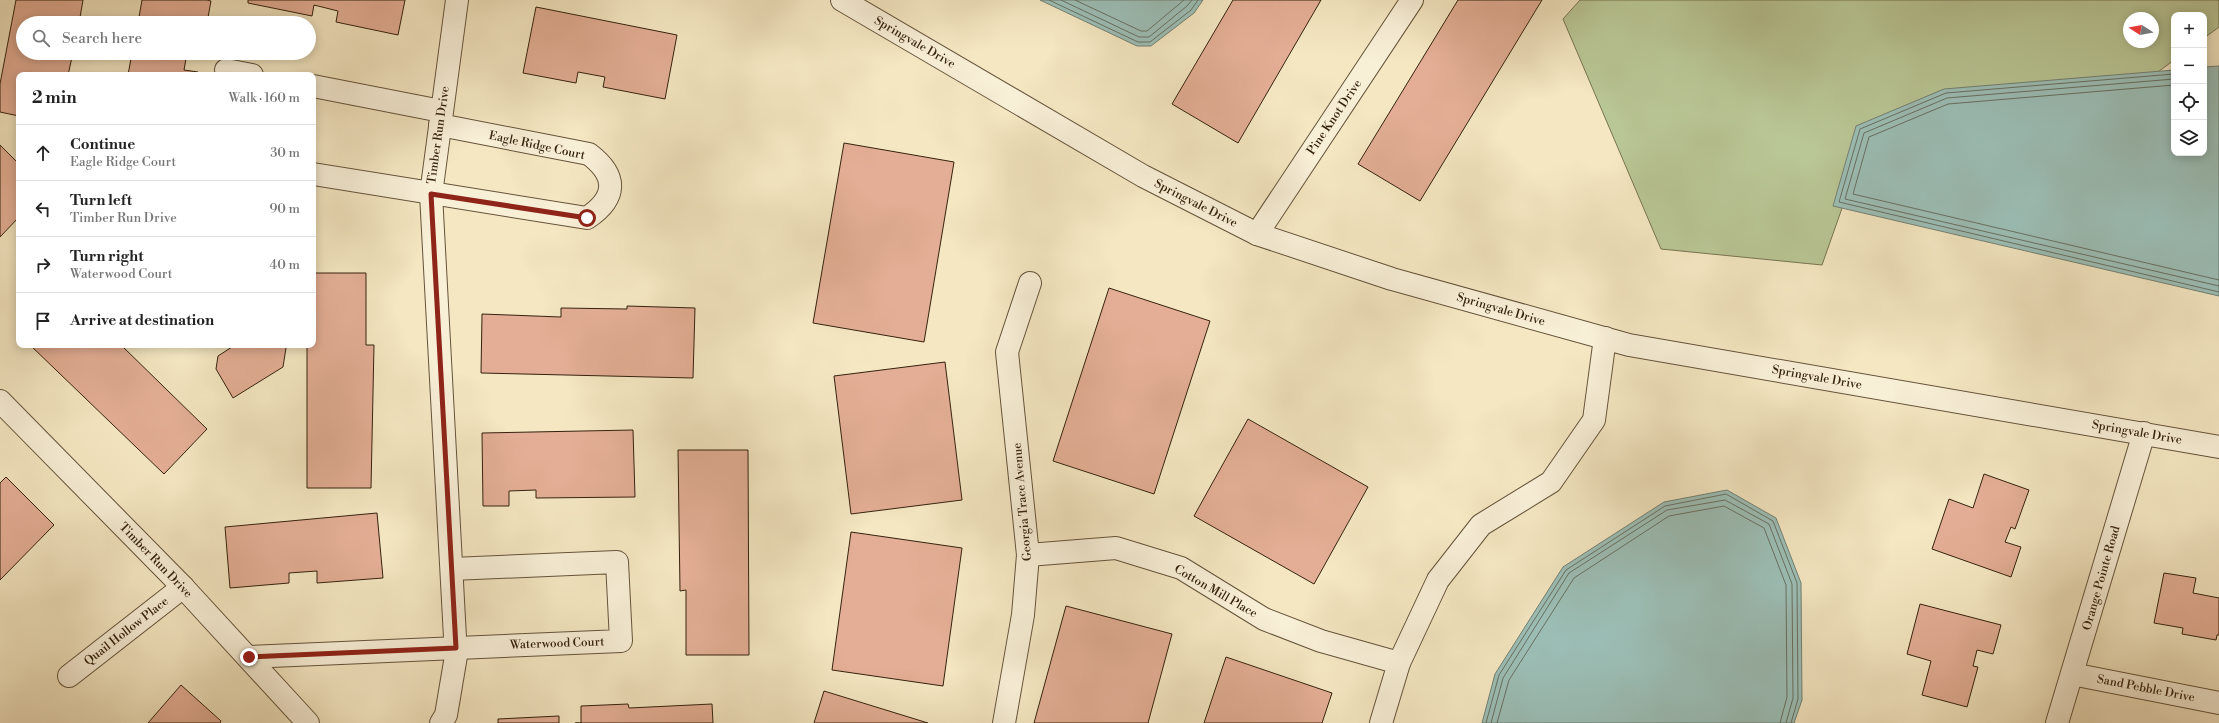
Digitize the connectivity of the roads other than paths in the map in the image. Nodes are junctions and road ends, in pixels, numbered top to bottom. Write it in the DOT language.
graph roads {
  1 [pos="457,0"];
  2 [pos="842,0"];
  3 [pos="1412,0"];
  4 [pos="226,70"];
  5 [pos="236,72"];
  6 [pos="316,87"];
  7 [pos="441,118"];
  8 [pos="316,175"];
  9 [pos="431,194"];
  10 [pos="1257,234"];
  11 [pos="1030,283"];
  12 [pos="1605,338"];
  13 [pos="0,401"];
  14 [pos="2144,433"];
  15 [pos="2219,447"];
  16 [pos="1028,555"];
  17 [pos="452,570"];
  18 [pos="183,587"];
  19 [pos="456,648"];
  20 [pos="249,657"];
  21 [pos="1399,664"];
  22 [pos="2072,674"];
  23 [pos="69,676"];
  24 [pos="2219,703"];
  25 [pos="308,723"];
  26 [pos="441,723"];
  27 [pos="1004,723"];
  28 [pos="1381,723"];
  29 [pos="2057,723"];
  1 -- 7 [label="street, Timber Run Drive"];
  2 -- 10 [label="street, Springvale Drive"];
  3 -- 10 [label="street, Pine Knot Drive"];
  4 -- 5 [label="street"];
  6 -- 7 [label="street, Eagle Ridge Court"];
  7 -- 9 [label="street, Timber Run Drive"];
  7 -- 9 [label="street, Eagle Ridge Court"];
  8 -- 9 [label="street, Eagle Ridge Court"];
  9 -- 17 [label="street, Timber Run Drive"];
  10 -- 12 [label="street, Springvale Drive"];
  11 -- 16 [label="street, Georgia Trace Avenue"];
  12 -- 14 [label="street, Springvale Drive"];
  12 -- 21 [label="street"];
  13 -- 18 [label="street, Timber Run Drive"];
  14 -- 15 [label="street, Springvale Drive"];
  14 -- 22 [label="street, Orange Pointe Road"];
  16 -- 21 [label="street, Cotton Mill Place"];
  16 -- 27 [label="street, Georgia Trace Avenue"];
  17 -- 19 [label="street, Timber Run Drive"];
  17 -- 19 [label="street, Waterwood Court"];
  18 -- 20 [label="street, Timber Run Drive"];
  18 -- 23 [label="street, Quail Hollow Place"];
  19 -- 20 [label="street, Waterwood Court"];
  19 -- 26 [label="street, Timber Run Drive"];
  20 -- 25 [label="street, Timber Run Drive"];
  21 -- 28 [label="street"];
  22 -- 24 [label="street, Sand Pebble Drive"];
  22 -- 29 [label="street, Orange Pointe Road"];
}
